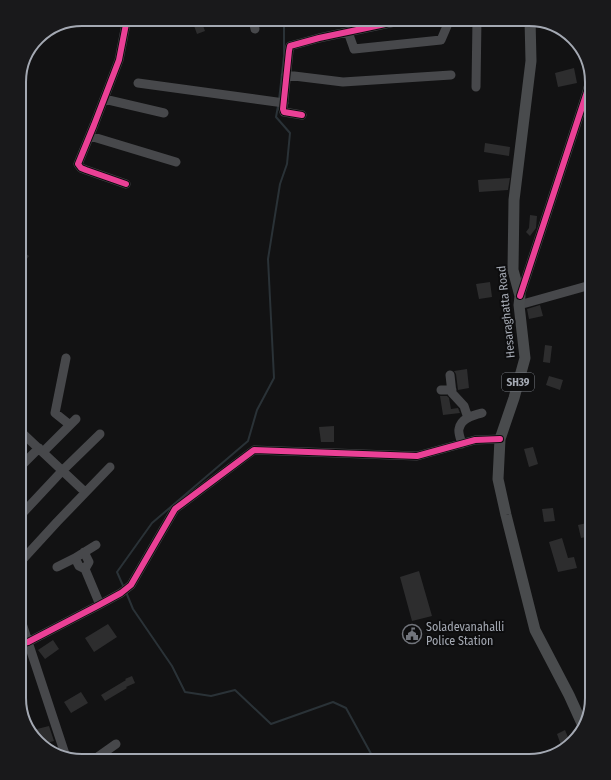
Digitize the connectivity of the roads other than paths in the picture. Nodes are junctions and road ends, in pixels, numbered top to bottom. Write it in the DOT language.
graph roads {
  1 [pos="126,26"];
  2 [pos="254,26"];
  3 [pos="376,26"];
  4 [pos="447,26"];
  5 [pos="477,26"];
  6 [pos="530,26"];
  7 [pos="255,29"];
  8 [pos="348,32"];
  9 [pos="286,75"];
  10 [pos="451,75"];
  11 [pos="138,83"];
  12 [pos="476,86"];
  13 [pos="585,98"];
  14 [pos="104,99"];
  15 [pos="280,102"];
  16 [pos="164,113"];
  17 [pos="302,115"];
  18 [pos="90,136"];
  19 [pos="176,162"];
  20 [pos="126,184"];
  21 [pos="585,286"];
  22 [pos="519,300"];
  23 [pos="66,358"];
  24 [pos="450,375"];
  25 [pos="441,390"];
  26 [pos="452,390"];
  27 [pos="482,413"];
  28 [pos="468,418"];
  29 [pos="100,434"];
  30 [pos="26,436"];
  31 [pos="500,439"];
  32 [pos="462,444"];
  33 [pos="41,450"];
  34 [pos="26,462"];
  35 [pos="110,467"];
  36 [pos="62,471"];
  37 [pos="86,492"];
  38 [pos="26,510"];
  39 [pos="96,545"];
  40 [pos="84,552"];
  41 [pos="26,556"];
  42 [pos="75,558"];
  43 [pos="57,567"];
  44 [pos="85,569"];
  45 [pos="99,605"];
  46 [pos="26,642"];
  47 [pos="26,651"];
  48 [pos="580,720"];
  49 [pos="116,744"];
  50 [pos="64,751"];
  51 [pos="102,754"];
  1 -- 14 [label="street"];
  2 -- 7 [label="street"];
  3 -- 8 [label="street"];
  4 -- 8 [label="street"];
  5 -- 12 [label="street"];
  6 -- 22 [label="main road, Hesaraghatta Road / SH39"];
  8 -- 9 [label="street"];
  9 -- 10 [label="street"];
  9 -- 15 [label="street"];
  11 -- 15 [label="street"];
  13 -- 22 [label="street"];
  14 -- 16 [label="street"];
  14 -- 18 [label="street"];
  15 -- 17 [label="street"];
  18 -- 19 [label="street"];
  18 -- 20 [label="street"];
  21 -- 22 [label="street"];
  22 -- 31 [label="main road, Hesaraghatta Road / SH39"];
  23 -- 33 [label="street"];
  24 -- 26 [label="street"];
  25 -- 26 [label="street"];
  26 -- 28 [label="street"];
  27 -- 28 [label="street"];
  28 -- 32 [label="street"];
  29 -- 36 [label="street"];
  30 -- 33 [label="street"];
  31 -- 32 [label="street"];
  31 -- 48 [label="main road, Hesaraghatta Road / SH39"];
  32 -- 45 [label="street"];
  33 -- 34 [label="street"];
  33 -- 36 [label="street"];
  35 -- 37 [label="street"];
  36 -- 37 [label="street"];
  36 -- 38 [label="street"];
  37 -- 41 [label="street"];
  39 -- 40 [label="street"];
  40 -- 42 [label="street"];
  40 -- 44 [label="street"];
  42 -- 43 [label="street"];
  42 -- 44 [label="street"];
  44 -- 45 [label="street"];
  45 -- 46 [label="street"];
  47 -- 50 [label="street"];
  49 -- 51 [label="street"];
}
